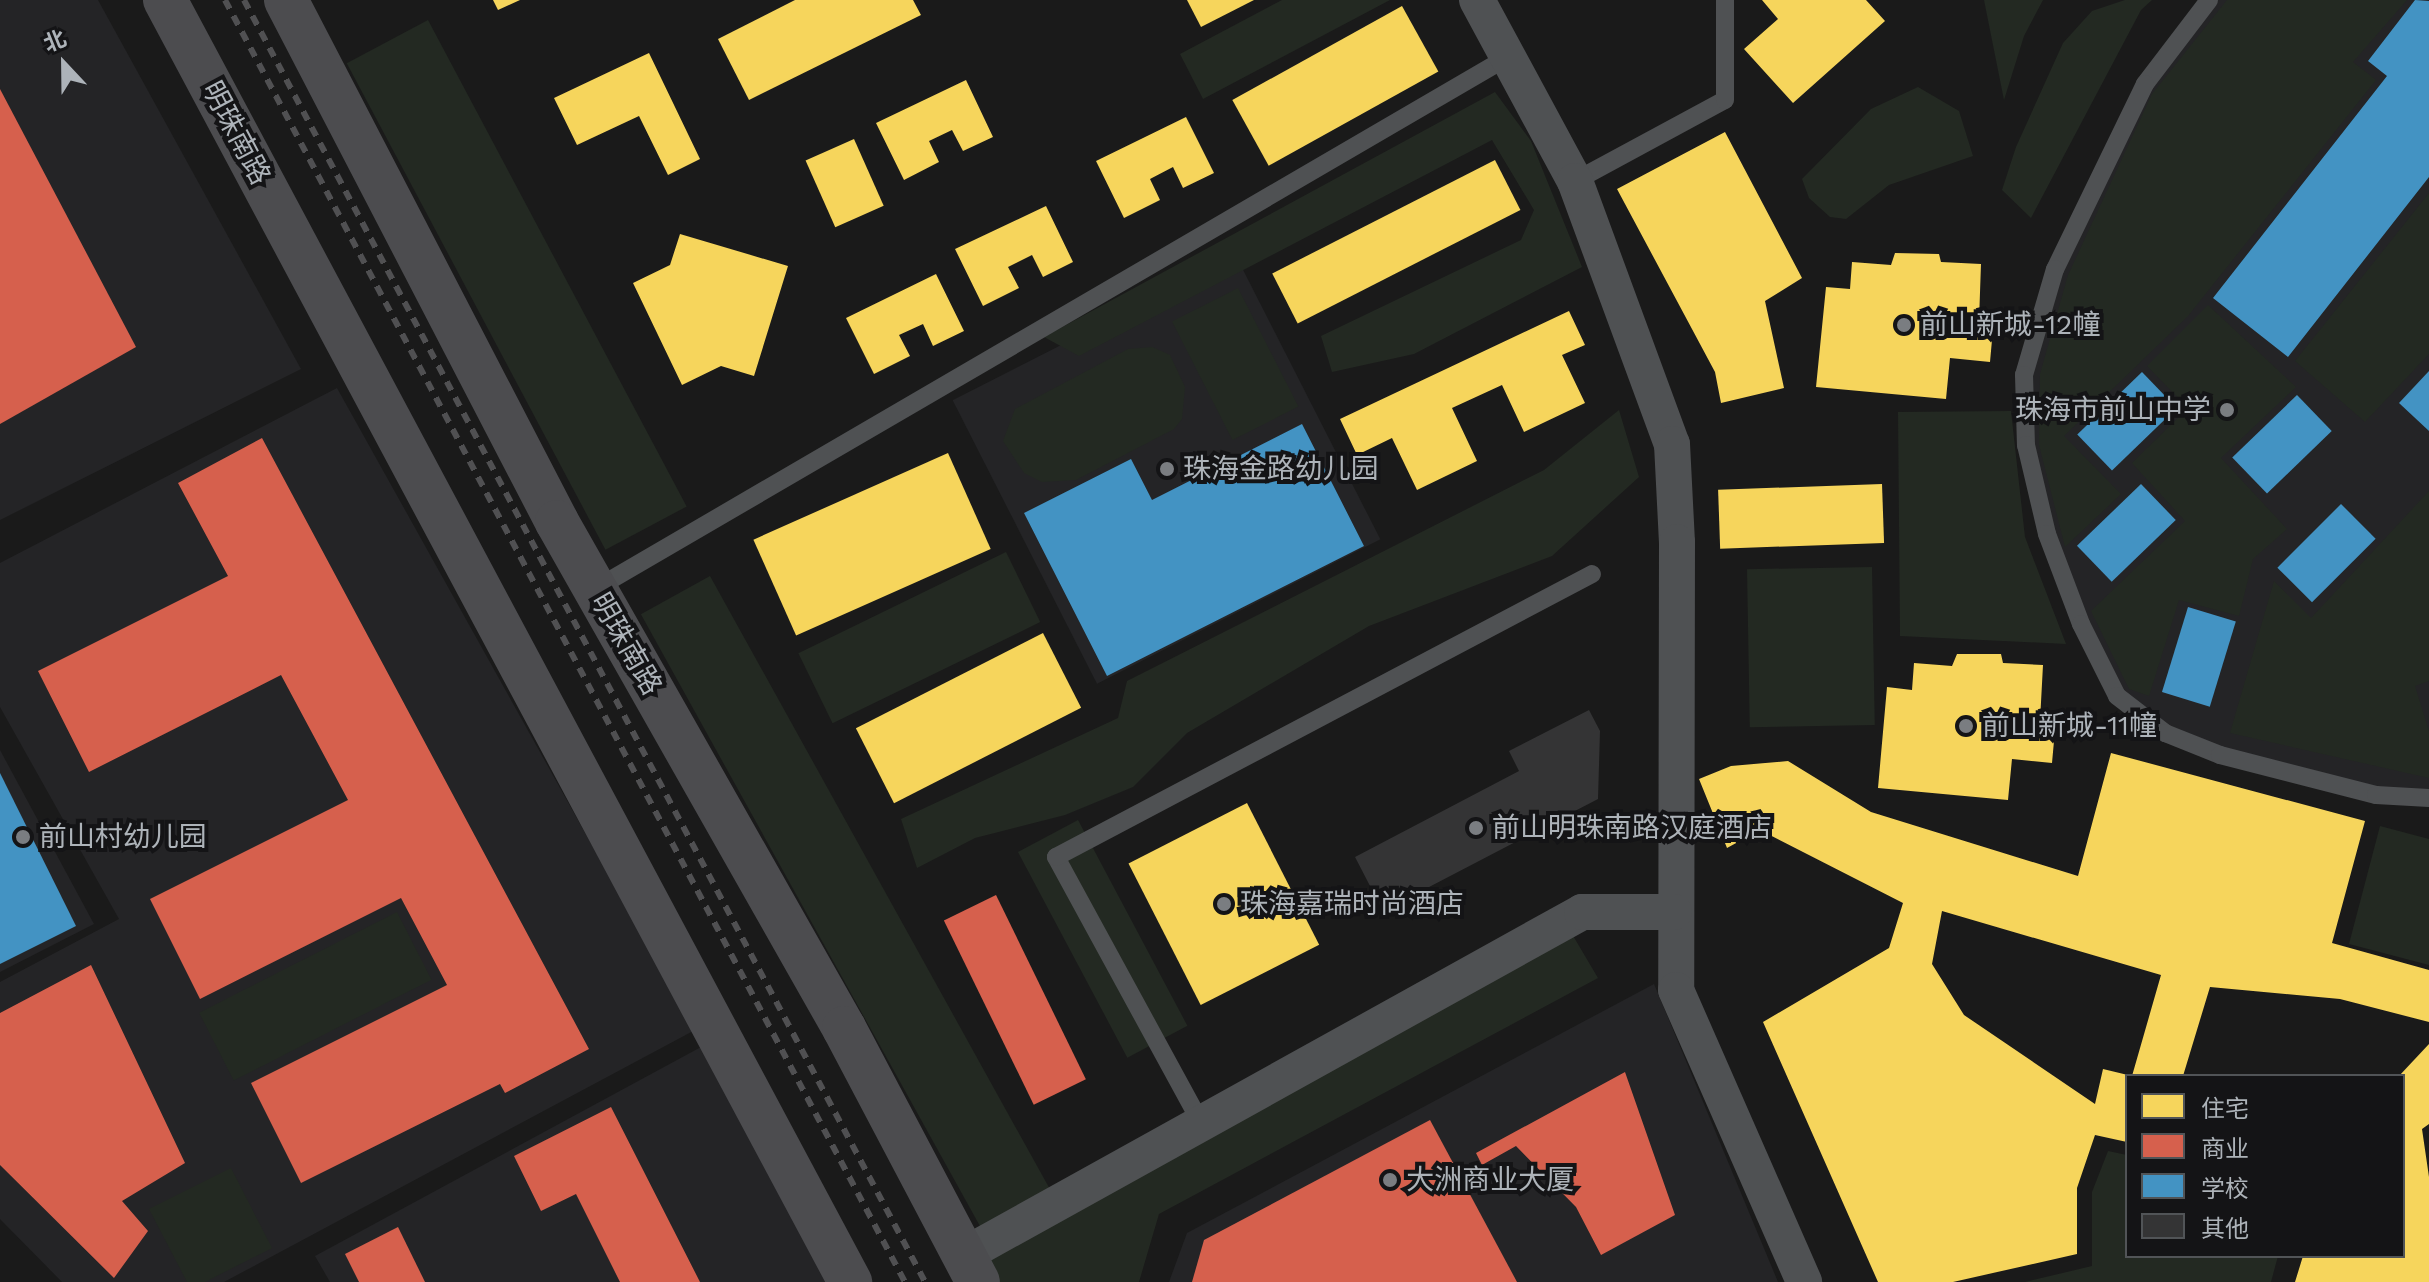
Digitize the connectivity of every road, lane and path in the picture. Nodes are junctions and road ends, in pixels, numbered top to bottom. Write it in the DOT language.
graph roads {
  1 [pos="165,0"];
  2 [pos="286,0"];
  3 [pos="1477,0"];
  4 [pos="1725,0"];
  5 [pos="2209,0"];
  6 [pos="1508,57"];
  7 [pos="1575,181"];
  8 [pos="1592,574"];
  9 [pos="595,589"];
  10 [pos="2429,798"];
  11 [pos="1674,912"];
  12 [pos="1201,1123"];
  13 [pos="971,1268"];
  14 [pos="850,1282"];
  15 [pos="1804,1282"];
  1 -- 14 [label="highway, 明珠南路"];
  2 -- 9 [label="highway, 明珠南路"];
  3 -- 6 [label="street"];
  4 -- 7 [label="lane"];
  5 -- 10 [label="lane"];
  6 -- 7 [label="street"];
  6 -- 9 [label="lane"];
  7 -- 11 [label="street"];
  8 -- 12 [label="lane"];
  9 -- 13 [label="highway, 明珠南路"];
  11 -- 12 [label="street"];
  11 -- 15 [label="street"];
  12 -- 13 [label="street"];
}
